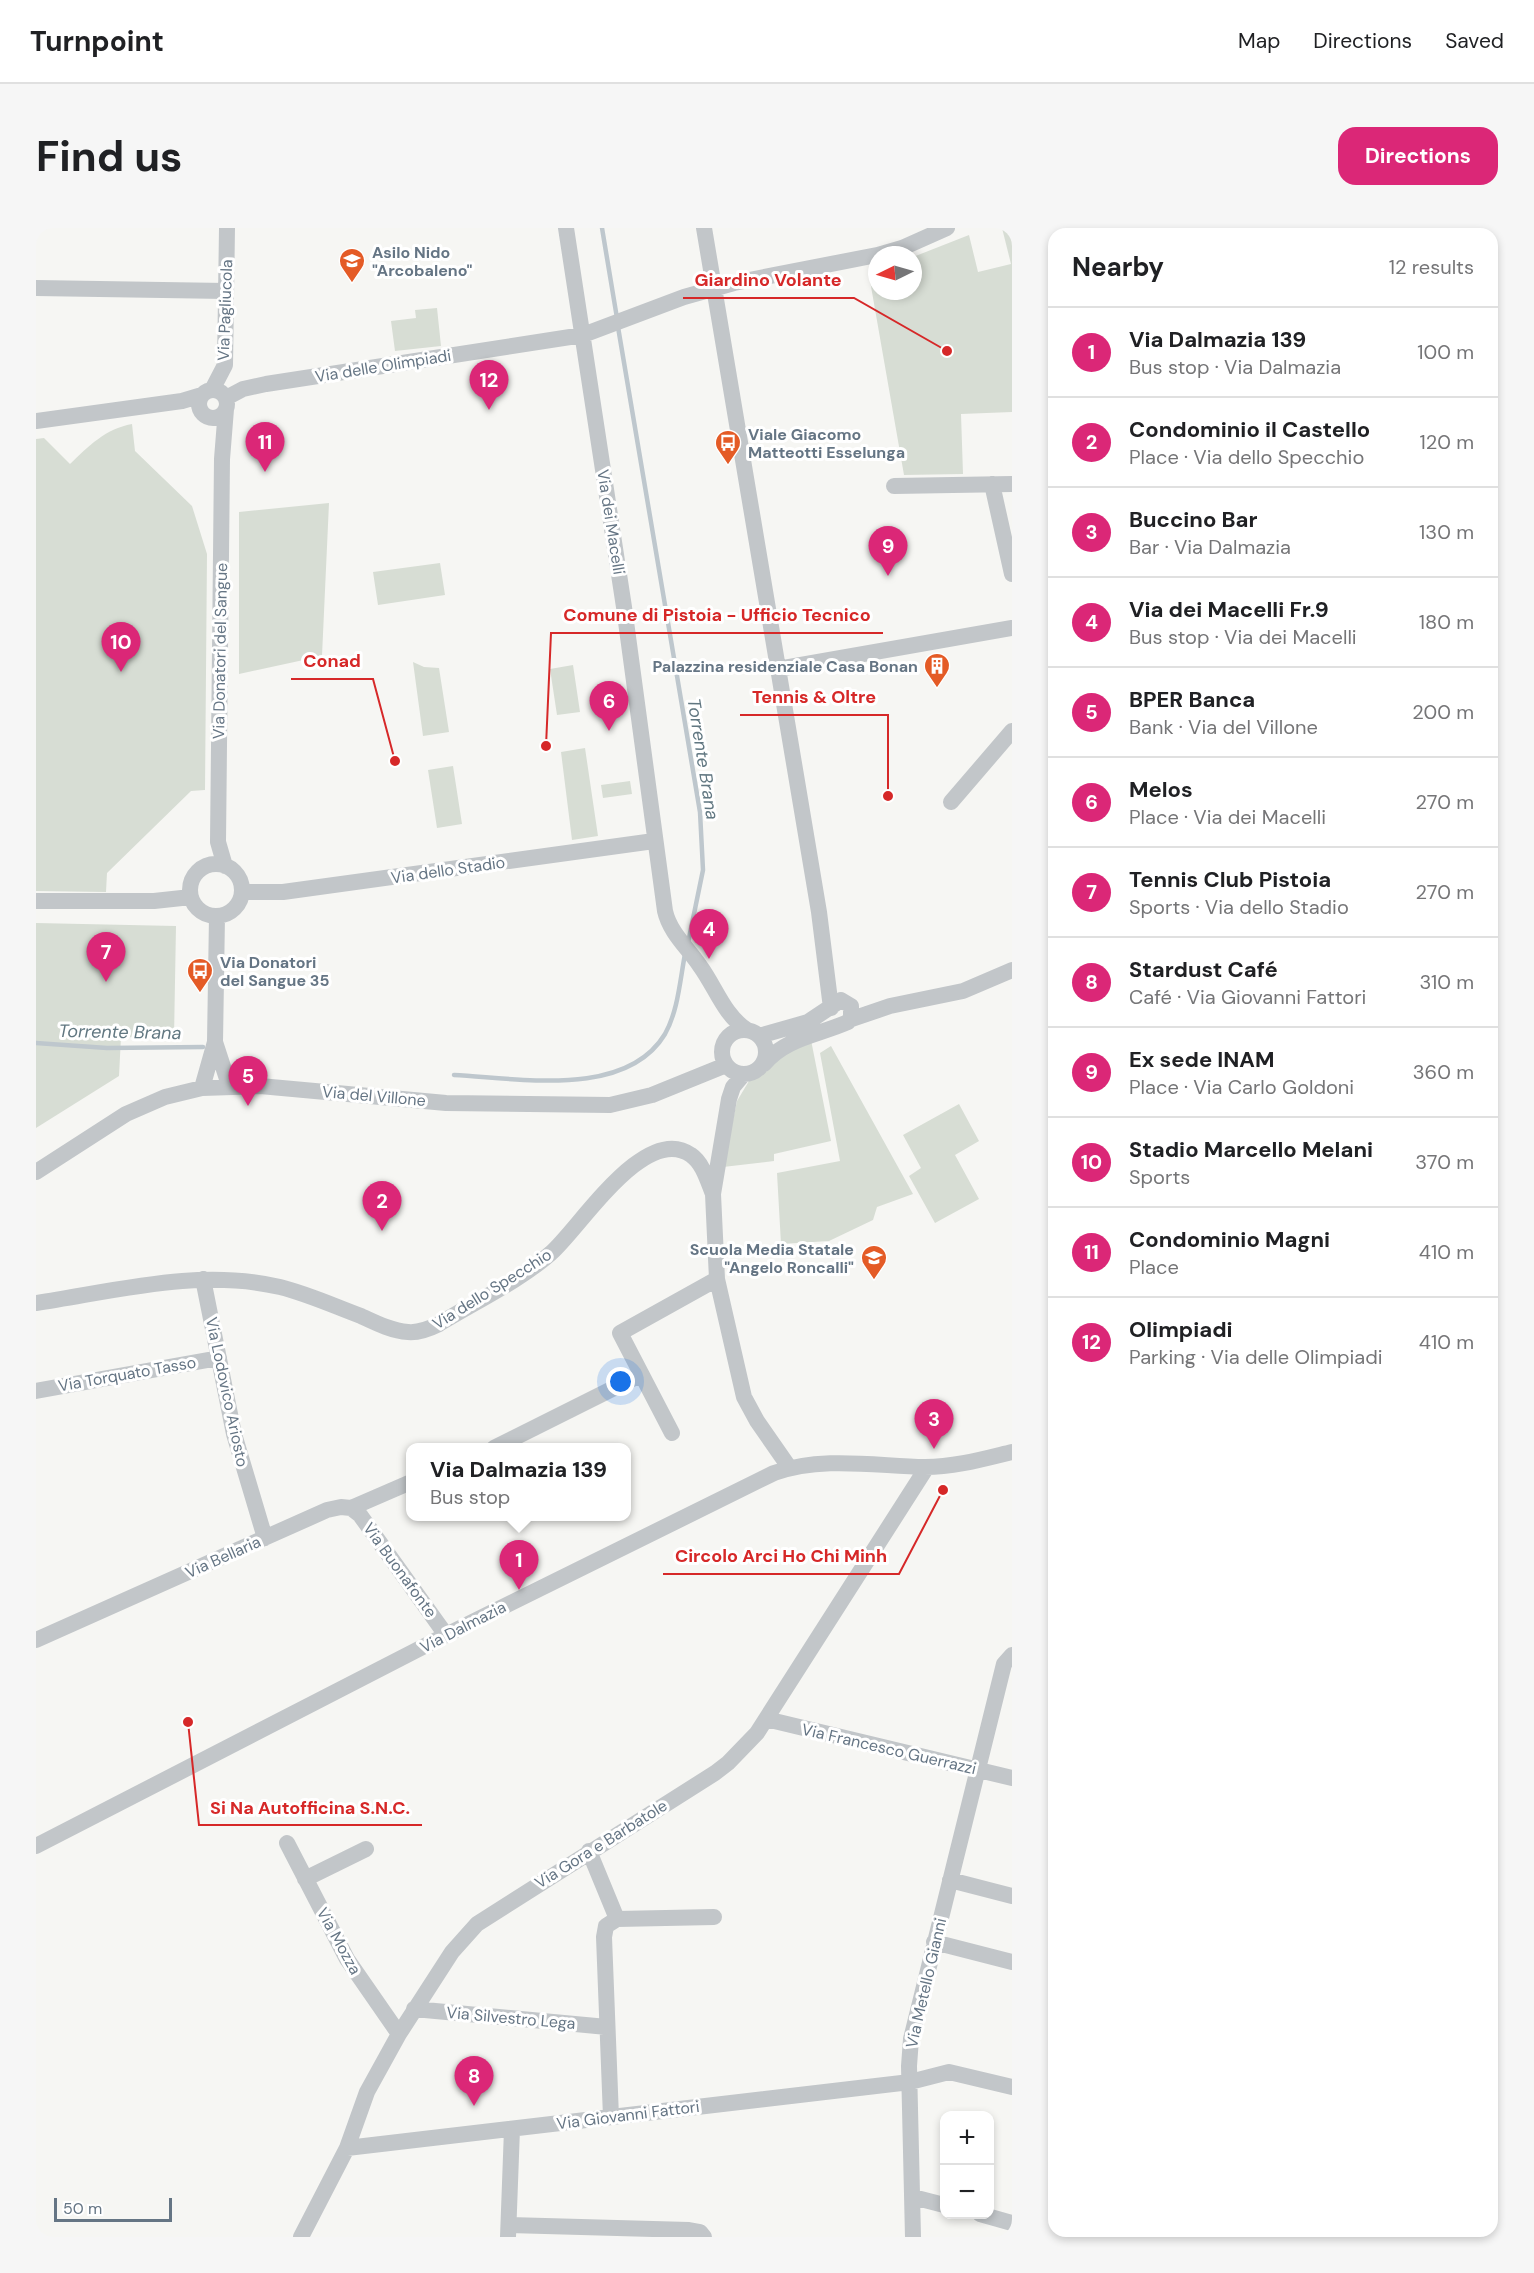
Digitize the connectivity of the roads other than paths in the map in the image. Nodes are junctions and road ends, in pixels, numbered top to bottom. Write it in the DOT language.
graph roads {
  1 [pos="227,228"];
  2 [pos="566,228"];
  3 [pos="704,228"];
  4 [pos="947,228"];
  5 [pos="906,246"];
  6 [pos="868,257"];
  7 [pos="36,288"];
  8 [pos="714,290"];
  9 [pos="226,291"];
  10 [pos="583,335"];
  11 [pos="225,365"];
  12 [pos="247,388"];
  13 [pos="216,398"];
  14 [pos="36,421"];
  15 [pos="222,459"];
  16 [pos="992,484"];
  17 [pos="1012,484"];
  18 [pos="894,486"];
  19 [pos="1012,574"];
  20 [pos="1012,628"];
  21 [pos="778,669"];
  22 [pos="1012,730"];
  23 [pos="951,802"];
  24 [pos="654,841"];
  25 [pos="217,866"];
  26 [pos="243,892"];
  27 [pos="191,897"];
  28 [pos="36,901"];
  29 [pos="217,916"];
  30 [pos="1012,970"];
  31 [pos="839,1005"];
  32 [pos="890,1006"];
  33 [pos="849,1020"];
  34 [pos="753,1033"];
  35 [pos="215,1042"];
  36 [pos="764,1064"];
  37 [pos="726,1065"];
  38 [pos="743,1075"];
  39 [pos="229,1085"];
  40 [pos="202,1088"];
  41 [pos="36,1172"];
  42 [pos="713,1194"];
  43 [pos="204,1279"];
  44 [pos="717,1279"];
  45 [pos="36,1303"];
  46 [pos="219,1358"];
  47 [pos="640,1375"];
  48 [pos="36,1391"];
  49 [pos="672,1433"];
  50 [pos="504,1443"];
  51 [pos="1012,1452"];
  52 [pos="789,1467"];
  53 [pos="927,1467"];
  54 [pos="406,1484"];
  55 [pos="351,1508"];
  56 [pos="265,1538"];
  57 [pos="446,1635"];
  58 [pos="36,1640"];
  59 [pos="1012,1654"];
  60 [pos="766,1719"];
  61 [pos="978,1770"];
  62 [pos="1012,1778"];
  63 [pos="287,1843"];
  64 [pos="36,1846"];
  65 [pos="366,1850"];
  66 [pos="589,1851"];
  67 [pos="305,1879"];
  68 [pos="950,1880"];
  69 [pos="1012,1896"];
  70 [pos="714,1917"];
  71 [pos="617,1919"];
  72 [pos="934,1942"];
  73 [pos="1012,1962"];
  74 [pos="414,2009"];
  75 [pos="607,2027"];
  76 [pos="399,2034"];
  77 [pos="910,2082"];
  78 [pos="1012,2088"];
  79 [pos="610,2117"];
  80 [pos="512,2129"];
  81 [pos="347,2148"];
  82 [pos="913,2197"];
  83 [pos="940,2204"];
  84 [pos="994,2218"];
  85 [pos="1012,2223"];
  86 [pos="508,2231"];
  87 [pos="302,2237"];
  88 [pos="704,2237"];
  89 [pos="913,2237"];
  1 -- 9 [label="street, Via Pagliucola"];
  2 -- 10 [label="street, Via dei Macelli"];
  3 -- 8 [label="street"];
  4 -- 5 [label="street, Via delle Olimpiadi"];
  6 -- 8 [label="street, Via delle Olimpiadi"];
  7 -- 9 [label="street"];
  8 -- 10 [label="street, Via delle Olimpiadi"];
  8 -- 21 [label="street"];
  9 -- 11 [label="street, Via Pagliucola"];
  10 -- 12 [label="street, Via delle Olimpiadi"];
  10 -- 24 [label="street, Via dei Macelli"];
  11 -- 12 [label="street"];
  11 -- 13 [label="street, Via Pagliucola"];
  12 -- 13 [label="street, Via delle Olimpiadi"];
  13 -- 14 [label="street, Via delle Olimpiadi"];
  13 -- 15 [label="street, Via Donatori del Sangue"];
  13 -- 15 [label="street, Via Donatori del Sangue"];
  15 -- 25 [label="street, Via Donatori del Sangue"];
  16 -- 17 [label="street"];
  16 -- 18 [label="street"];
  16 -- 19 [label="street"];
  20 -- 21 [label="street"];
  21 -- 31 [label="street"];
  22 -- 23 [label="street"];
  24 -- 26 [label="street, Via dello Stadio"];
  24 -- 34 [label="street, Via dei Macelli"];
  25 -- 26 [label="street"];
  25 -- 27 [label="street"];
  26 -- 29 [label="street"];
  27 -- 28 [label="street"];
  27 -- 29 [label="street"];
  29 -- 35 [label="street"];
  30 -- 32 [label="street"];
  31 -- 32 [label="street"];
  31 -- 33 [label="street"];
  31 -- 34 [label="street"];
  32 -- 33 [label="street"];
  33 -- 36 [label="street"];
  34 -- 36 [label="street"];
  34 -- 37 [label="street"];
  35 -- 39 [label="street"];
  35 -- 40 [label="street"];
  36 -- 38 [label="street"];
  37 -- 38 [label="street"];
  37 -- 39 [label="street, Via del Villone"];
  38 -- 42 [label="street, Via dello Specchio"];
  39 -- 40 [label="street, Via del Villone"];
  40 -- 41 [label="street, Via del Villone"];
  42 -- 43 [label="street, Via dello Specchio"];
  42 -- 44 [label="street, Via dello Specchio"];
  43 -- 45 [label="street, Via dello Specchio"];
  43 -- 46 [label="street, Via Lodovico Ariosto"];
  44 -- 47 [label="street"];
  44 -- 52 [label="street, Via dello Specchio"];
  46 -- 48 [label="street, Via Torquato Tasso"];
  46 -- 56 [label="street, Via Lodovico Ariosto"];
  47 -- 49 [label="street"];
  47 -- 50 [label="street"];
  51 -- 53 [label="street, Via Dalmazia"];
  52 -- 53 [label="street, Via Dalmazia"];
  52 -- 57 [label="street, Via Dalmazia"];
  53 -- 60 [label="street, Via Gora e Barbatole"];
  54 -- 55 [label="street, Via Bellaria"];
  55 -- 56 [label="street, Via Bellaria"];
  55 -- 57 [label="street, Via Buonafonte"];
  56 -- 58 [label="street, Via Bellaria"];
  57 -- 64 [label="street, Via Dalmazia"];
  59 -- 61 [label="street, Via Metello Gianni"];
  60 -- 61 [label="street, Via Francesco Guerrazzi"];
  60 -- 66 [label="street, Via Gora e Barbatole"];
  61 -- 62 [label="street, Via Francesco Guerrazzi"];
  61 -- 68 [label="street, Via Metello Gianni"];
  63 -- 67 [label="street, Via Mozza"];
  65 -- 67 [label="street"];
  66 -- 71 [label="street"];
  66 -- 74 [label="street, Via Gora e Barbatole"];
  67 -- 76 [label="street, Via Mozza"];
  68 -- 69 [label="street"];
  68 -- 72 [label="street, Via Metello Gianni"];
  70 -- 71 [label="street"];
  71 -- 75 [label="street"];
  72 -- 73 [label="street"];
  72 -- 77 [label="street, Via Metello Gianni"];
  74 -- 75 [label="street, Via Silvestro Lega"];
  74 -- 76 [label="street, Via Gora e Barbatole"];
  75 -- 79 [label="street"];
  76 -- 81 [label="street, Via Gora e Barbatole"];
  77 -- 78 [label="street, Via Giovanni Fattori"];
  77 -- 79 [label="street, Via Giovanni Fattori"];
  77 -- 82 [label="street, Via Metello Gianni"];
  79 -- 80 [label="street, Via Giovanni Fattori"];
  80 -- 81 [label="street, Via Giovanni Fattori"];
  80 -- 86 [label="street"];
  81 -- 87 [label="street, Via Gora e Barbatole"];
  82 -- 83 [label="street"];
  82 -- 89 [label="street, Via Metello Gianni"];
  84 -- 85 [label="street"];
  86 -- 88 [label="street"];
}
